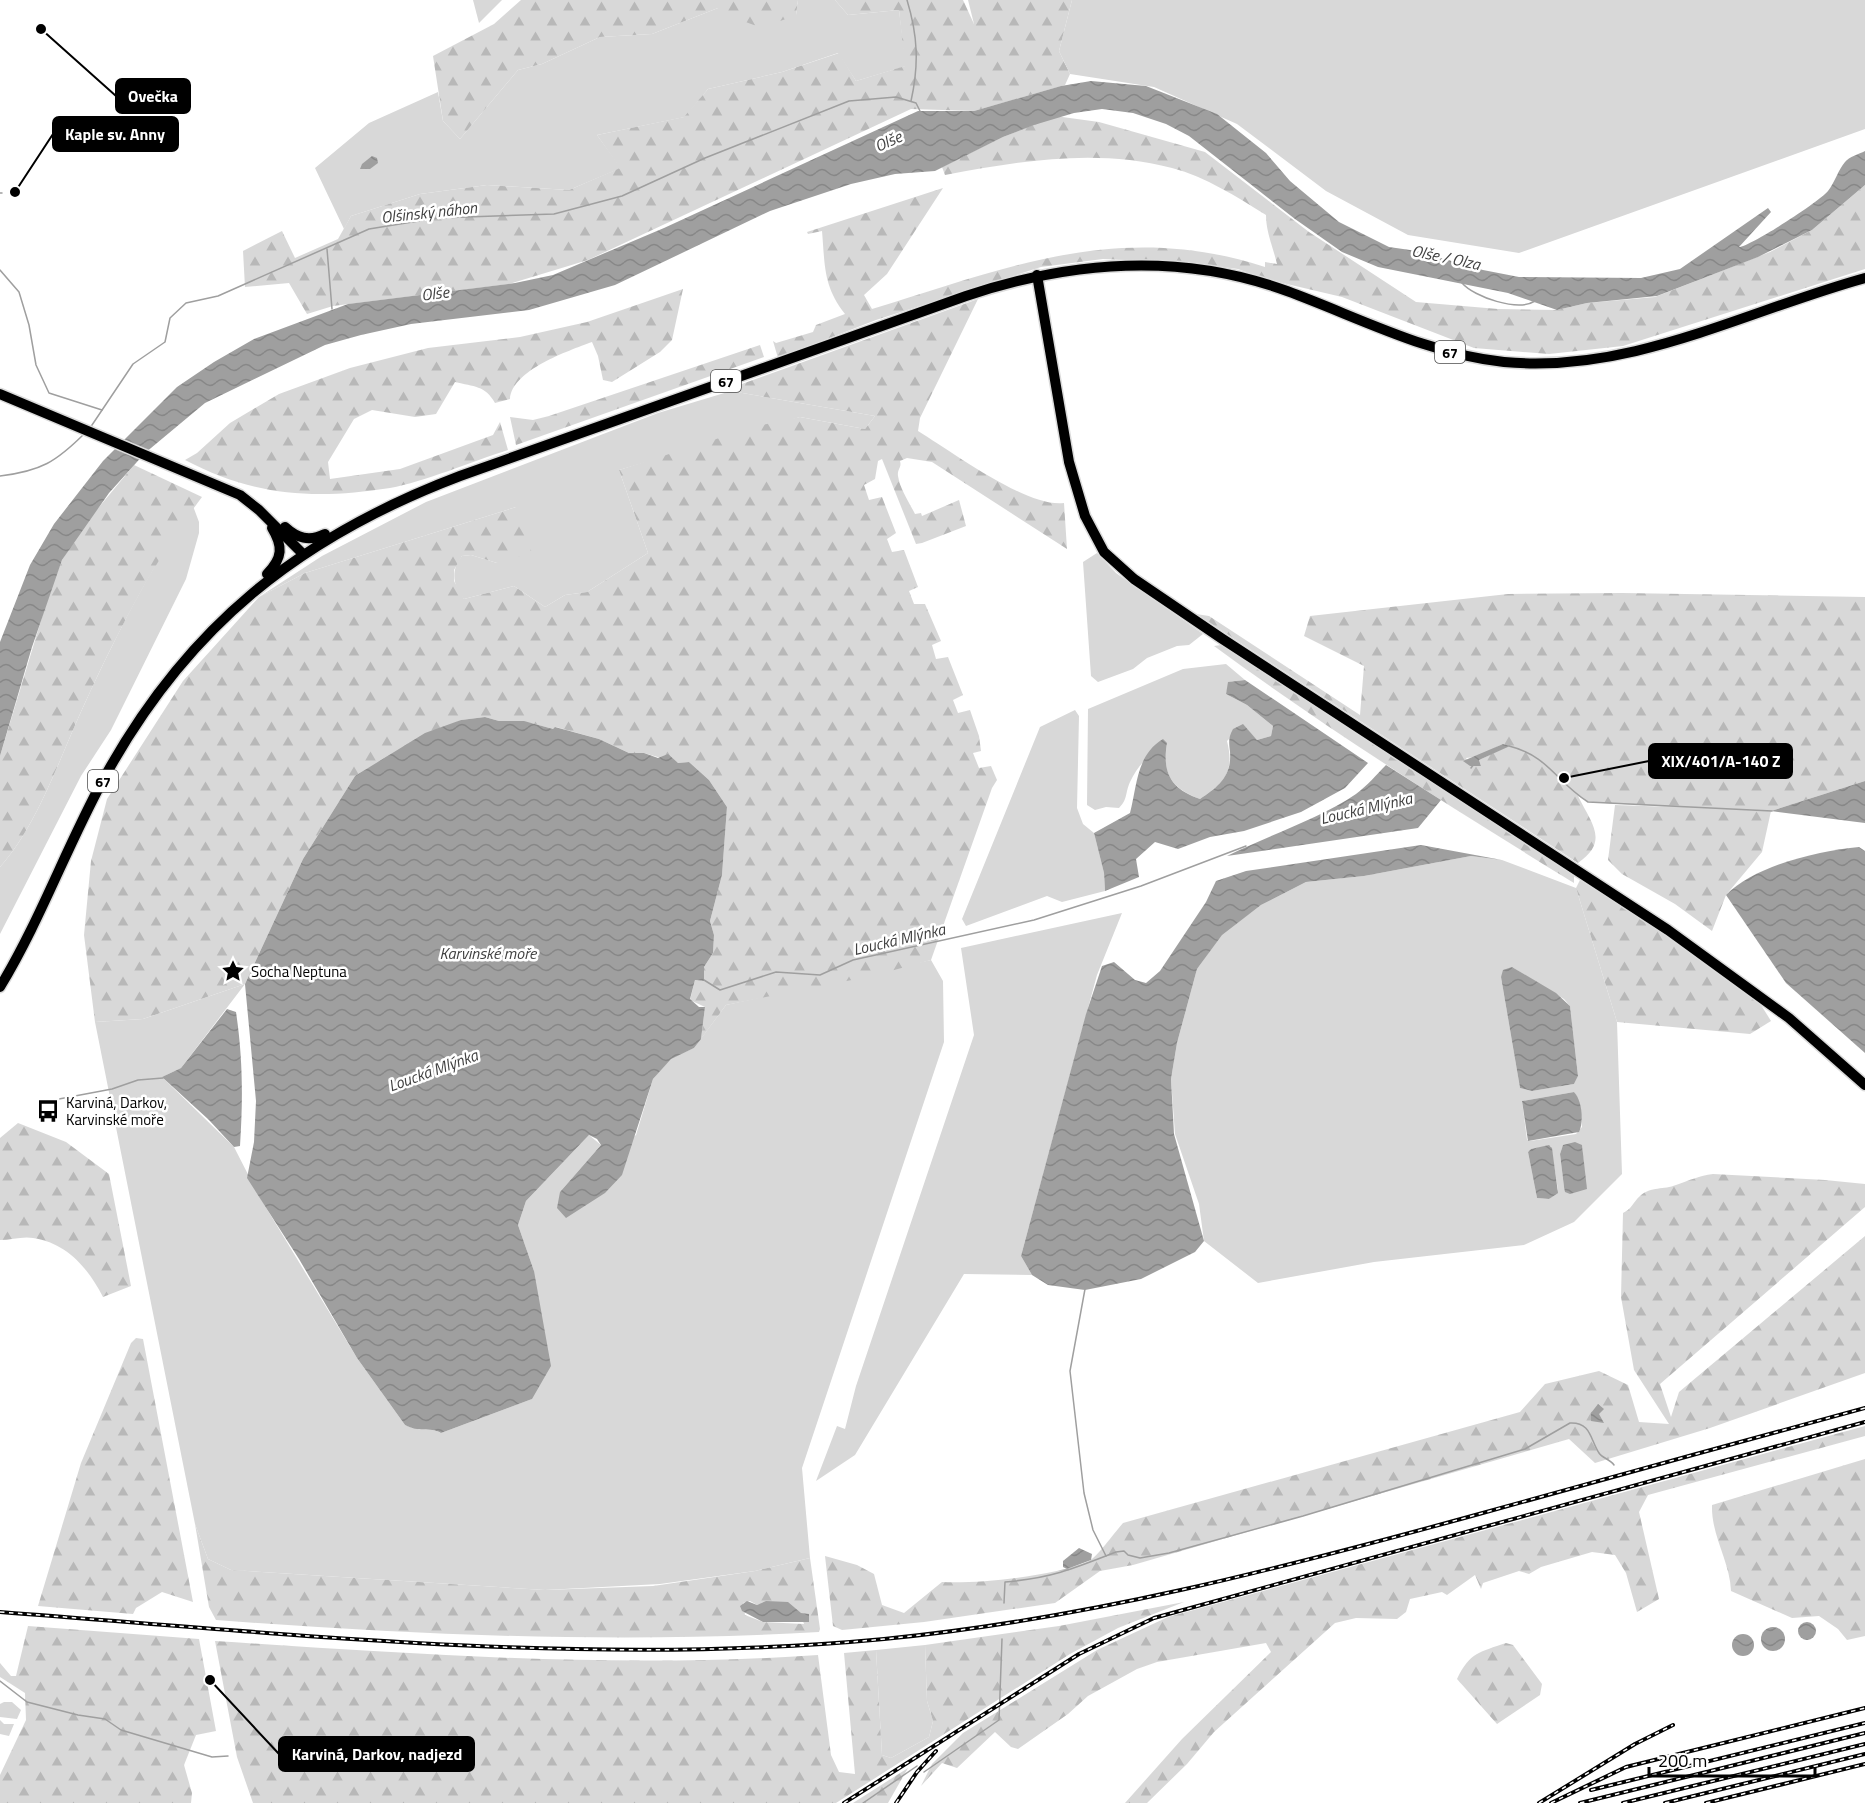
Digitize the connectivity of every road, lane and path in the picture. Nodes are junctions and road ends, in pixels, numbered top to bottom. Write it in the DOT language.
graph roads {
  1 [pos="1037,275"];
  2 [pos="1865,278"];
  3 [pos="0,394"];
  4 [pos="262,512"];
  5 [pos="355,522"];
  6 [pos="303,554"];
  7 [pos="243,599"];
  8 [pos="0,987"];
  9 [pos="1865,1085"];
  1 -- 2 [label="main road, 67"];
  1 -- 5 [label="main road, 67"];
  1 -- 9 [label="main road"];
  3 -- 4 [label="main road"];
  4 -- 5 [label="main road"];
  4 -- 6 [label="main road"];
  4 -- 7 [label="main road"];
  5 -- 6 [label="main road, 67"];
  6 -- 7 [label="main road, 67"];
  7 -- 8 [label="main road, 67"];
}
